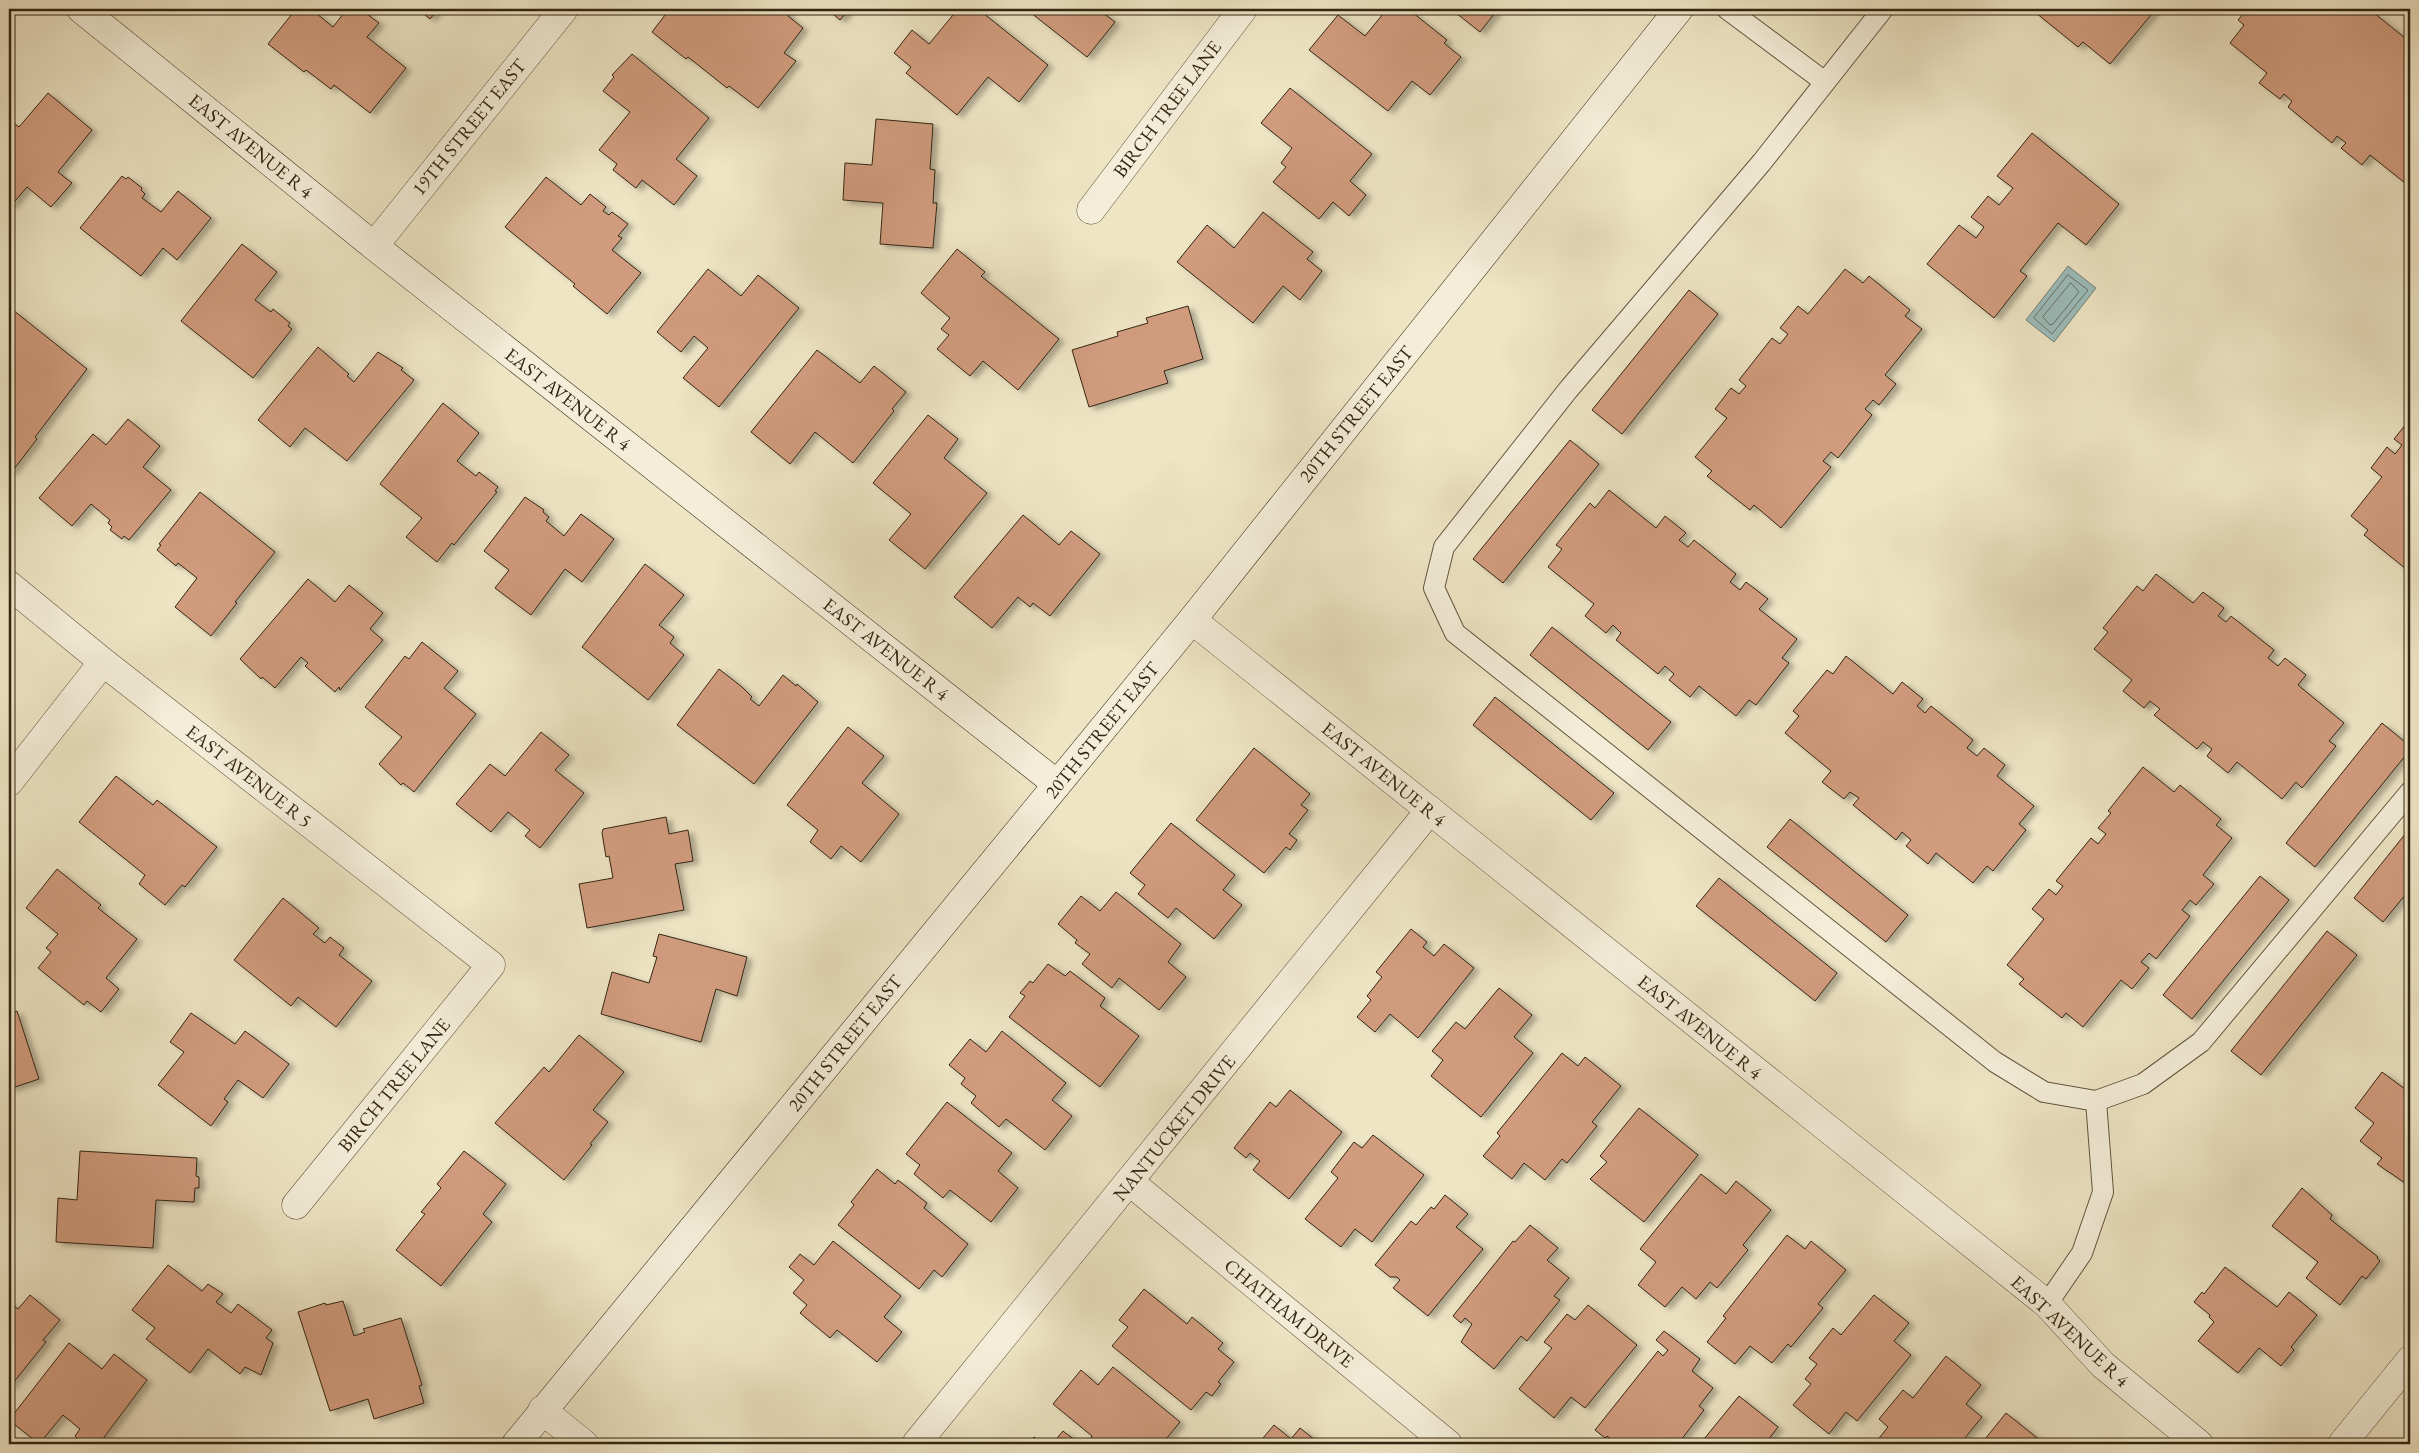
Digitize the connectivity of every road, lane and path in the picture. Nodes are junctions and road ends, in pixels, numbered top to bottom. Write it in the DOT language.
graph roads {
  1 [pos="81,9"];
  2 [pos="564,9"];
  3 [pos="1243,9"];
  4 [pos="1679,9"];
  5 [pos="1727,9"];
  6 [pos="1883,9"];
  7 [pos="1825,82"];
  8 [pos="1092,210"];
  9 [pos="374,246"];
  10 [pos="9,585"];
  11 [pos="1192,620"];
  12 [pos="103,662"];
  13 [pos="9,782"];
  14 [pos="1058,784"];
  15 [pos="2410,792"];
  16 [pos="1430,810"];
  17 [pos="491,965"];
  18 [pos="2096,1101"];
  19 [pos="1130,1182"];
  20 [pos="296,1205"];
  21 [pos="2047,1304"];
  22 [pos="2410,1360"];
  23 [pos="542,1410"];
  24 [pos="516,1444"];
  25 [pos="584,1444"];
  26 [pos="916,1444"];
  27 [pos="1448,1444"];
  28 [pos="2198,1444"];
  29 [pos="2342,1444"];
  1 -- 9 [label="street, EAST AVENUE R 4"];
  2 -- 9 [label="street, 19TH STREET EAST"];
  3 -- 8 [label="street, BIRCH TREE LANE"];
  4 -- 11 [label="street, 20TH STREET EAST"];
  5 -- 7 [label="lane"];
  6 -- 7 [label="lane"];
  7 -- 18 [label="lane"];
  9 -- 14 [label="street, EAST AVENUE R 4"];
  10 -- 12 [label="street, EAST AVENUE R 5"];
  11 -- 14 [label="street, 20TH STREET EAST"];
  11 -- 16 [label="street, EAST AVENUE R 4"];
  12 -- 13 [label="street"];
  12 -- 17 [label="street, EAST AVENUE R 5"];
  14 -- 23 [label="street, 20TH STREET EAST"];
  15 -- 18 [label="lane"];
  16 -- 19 [label="street, NANTUCKET DRIVE"];
  16 -- 21 [label="street, EAST AVENUE R 4"];
  17 -- 20 [label="street, BIRCH TREE LANE"];
  18 -- 21 [label="lane"];
  19 -- 26 [label="street, NANTUCKET DRIVE"];
  19 -- 27 [label="street, CHATHAM DRIVE"];
  21 -- 28 [label="street, EAST AVENUE R 4"];
  22 -- 29 [label="street"];
  23 -- 24 [label="street, 20TH STREET EAST"];
  23 -- 25 [label="street"];
}
